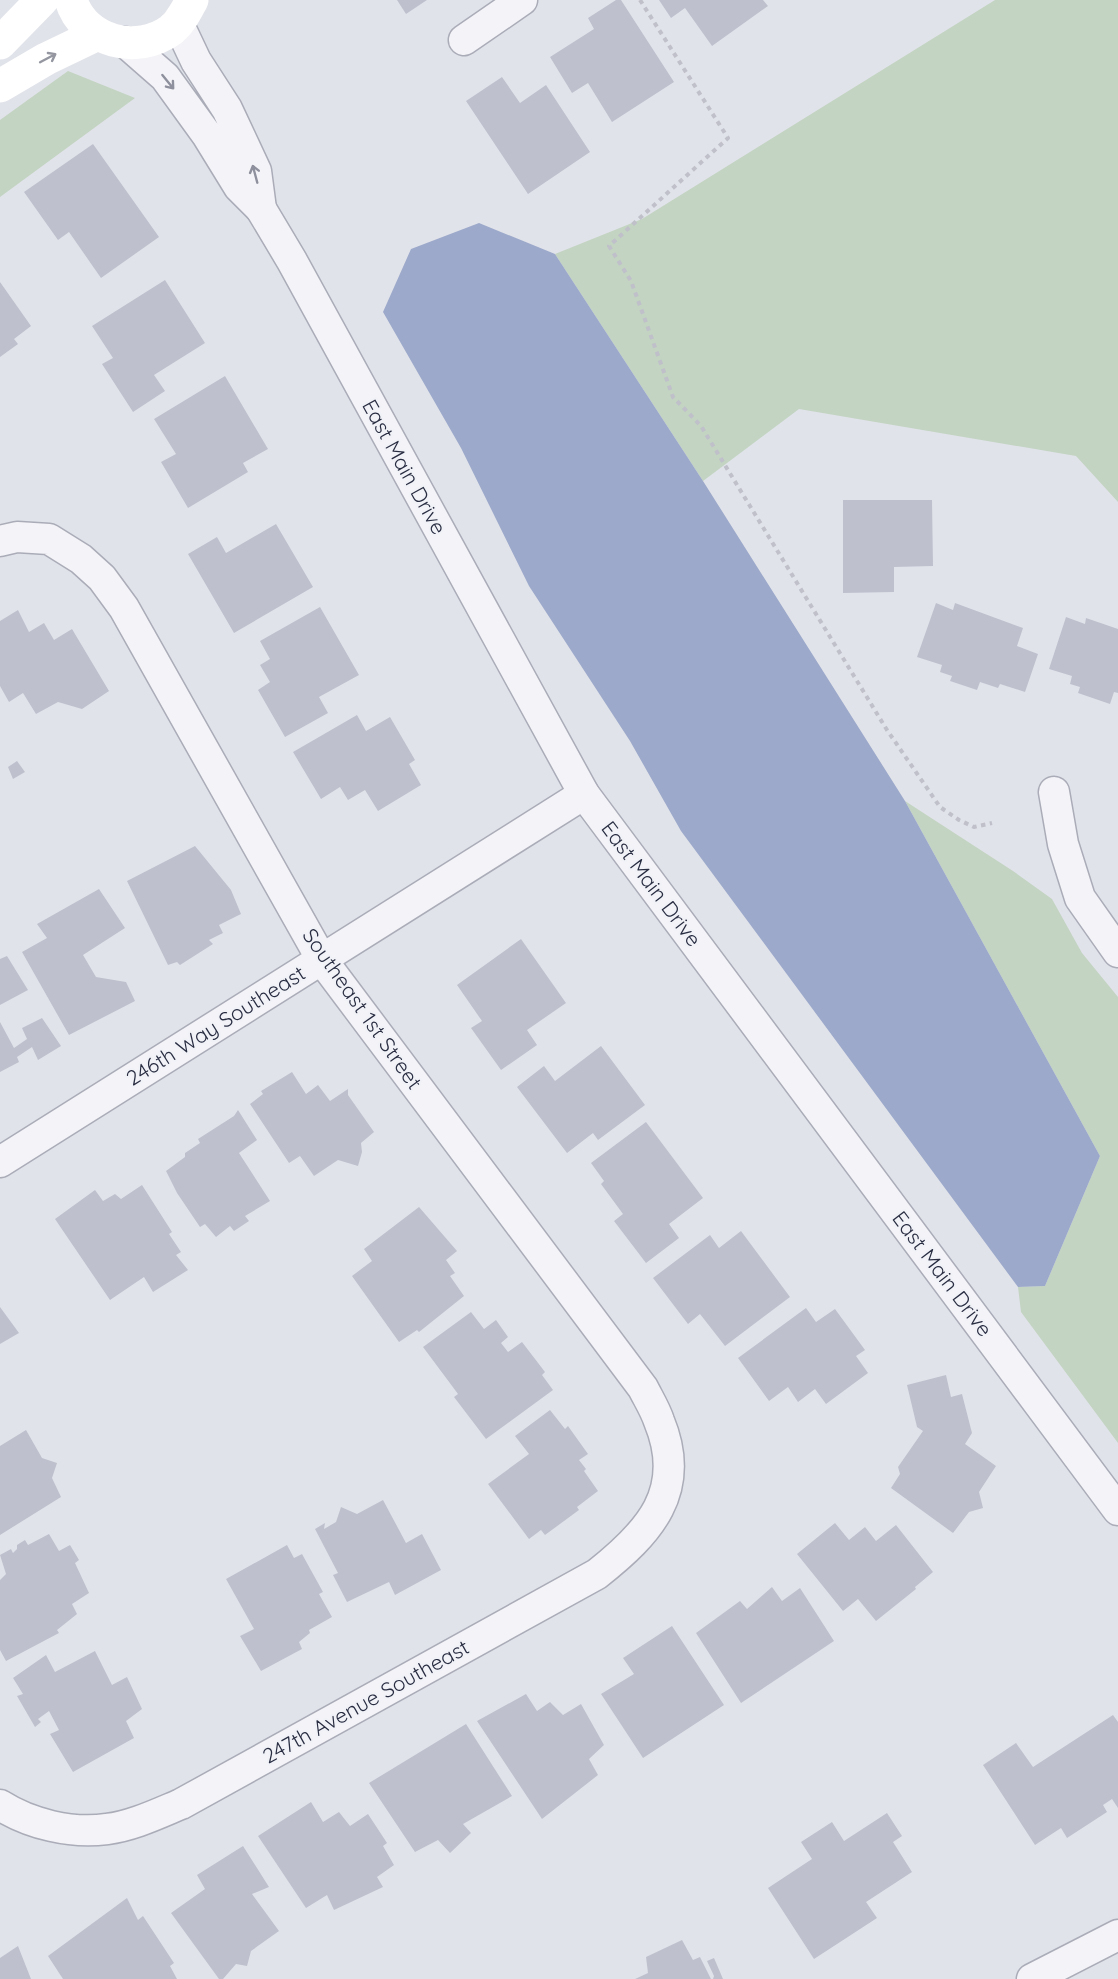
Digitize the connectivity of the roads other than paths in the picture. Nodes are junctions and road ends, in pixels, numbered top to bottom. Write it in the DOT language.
graph roads {
  1 [pos="42,0"];
  2 [pos="72,0"];
  3 [pos="522,0"];
  4 [pos="185,11"];
  5 [pos="112,38"];
  6 [pos="464,40"];
  7 [pos="0,43"];
  8 [pos="0,86"];
  9 [pos="261,209"];
  10 [pos="0,541"];
  11 [pos="1054,792"];
  12 [pos="584,794"];
  13 [pos="1118,952"];
  14 [pos="322,960"];
  15 [pos="0,1162"];
  16 [pos="669,1481"];
  17 [pos="1118,1510"];
  18 [pos="7,1810"];
  19 [pos="1118,1935"];
  20 [pos="1032,1979"];
  1 -- 7 [label="street"];
  2 -- 5 [label="street"];
  3 -- 6 [label="street"];
  4 -- 5 [label="street"];
  9 -- 4 [label="street, East Main Drive, one-way"];
  8 -- 5 [label="street, one-way"];
  5 -- 9 [label="street, East Main Drive, one-way"];
  9 -- 12 [label="street, East Main Drive"];
  10 -- 14 [label="street, Southeast 1st Street"];
  11 -- 13 [label="street"];
  12 -- 14 [label="street, 246th Way Southeast"];
  12 -- 17 [label="street, East Main Drive"];
  14 -- 15 [label="street, 246th Way Southeast"];
  14 -- 16 [label="street, Southeast 1st Street"];
  16 -- 18 [label="street, 247th Avenue Southeast"];
  19 -- 20 [label="street"];
}
